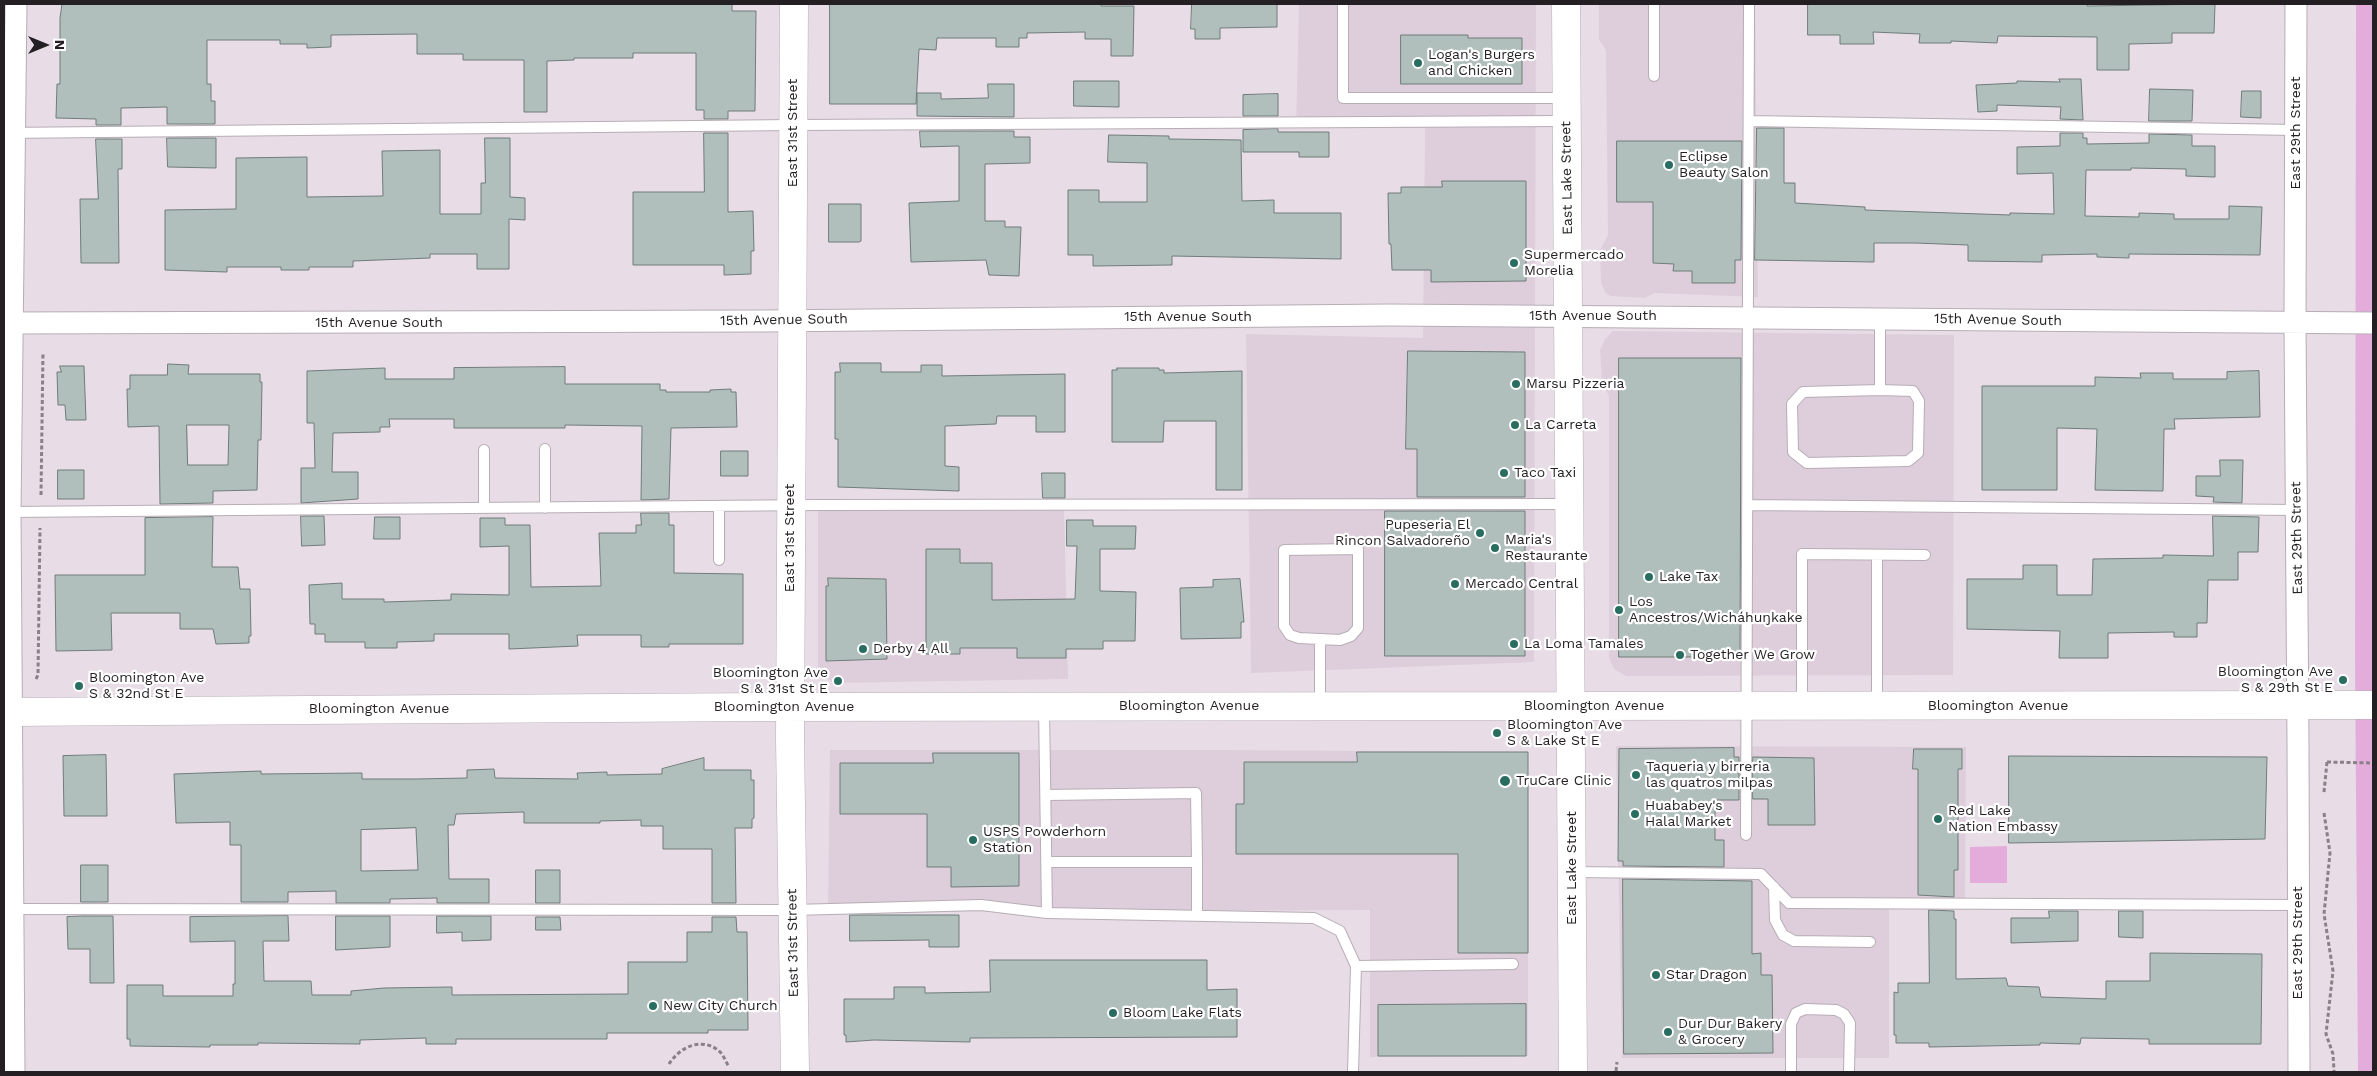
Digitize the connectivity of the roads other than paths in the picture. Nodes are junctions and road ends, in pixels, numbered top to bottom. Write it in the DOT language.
graph roads {
  1 [pos="16,4"];
  2 [pos="794,4"];
  3 [pos="1342,4"];
  4 [pos="1566,4"];
  5 [pos="1654,4"];
  6 [pos="1749,4"];
  7 [pos="2296,4"];
  8 [pos="1654,76"];
  9 [pos="1566,110"];
  10 [pos="1749,121"];
  11 [pos="794,125"];
  12 [pos="2296,130"];
  13 [pos="10,132"];
  14 [pos="1569,315"];
  15 [pos="1749,317"];
  16 [pos="1880,318"];
  17 [pos="791,320"];
  18 [pos="2295,322"];
  19 [pos="8,323"];
  20 [pos="2364,323"];
  21 [pos="1880,390"];
  22 [pos="544,449"];
  23 [pos="484,450"];
  24 [pos="1570,504"];
  25 [pos="1747,505"];
  26 [pos="719,506"];
  27 [pos="790,506"];
  28 [pos="484,508"];
  29 [pos="544,508"];
  30 [pos="2296,510"];
  31 [pos="7,512"];
  32 [pos="1925,555"];
  33 [pos="1878,556"];
  34 [pos="719,560"];
  35 [pos="1320,639"];
  36 [pos="2298,704"];
  37 [pos="1572,705"];
  38 [pos="2373,705"];
  39 [pos="1044,706"];
  40 [pos="1320,706"];
  41 [pos="1746,706"];
  42 [pos="1802,706"];
  43 [pos="790,707"];
  44 [pos="1878,707"];
  45 [pos="7,712"];
  46 [pos="1046,795"];
  47 [pos="1746,835"];
  48 [pos="1046,862"];
  49 [pos="1197,862"];
  50 [pos="1572,872"];
  51 [pos="1774,888"];
  52 [pos="2298,904"];
  53 [pos="8,909"];
  54 [pos="792,910"];
  55 [pos="1047,913"];
  56 [pos="1197,916"];
  57 [pos="1870,942"];
  58 [pos="1512,964"];
  59 [pos="1356,966"];
  60 [pos="14,1072"];
  61 [pos="795,1072"];
  62 [pos="1353,1072"];
  63 [pos="1573,1072"];
  64 [pos="1791,1072"];
  65 [pos="1849,1072"];
  66 [pos="2298,1072"];
  1 -- 13 [label="street"];
  2 -- 11 [label="street, East 31st Street"];
  3 -- 9 [label="lane"];
  4 -- 9 [label="street, East Lake Street"];
  5 -- 8 [label="lane"];
  6 -- 10 [label="lane"];
  7 -- 12 [label="street, East 29th Street"];
  9 -- 11 [label="lane"];
  9 -- 14 [label="street, East Lake Street"];
  10 -- 12 [label="lane"];
  10 -- 15 [label="lane"];
  11 -- 13 [label="lane"];
  11 -- 17 [label="street, East 31st Street"];
  12 -- 18 [label="street, East 29th Street"];
  13 -- 19 [label="street"];
  14 -- 15 [label="street, 15th Avenue South"];
  14 -- 17 [label="street, 15th Avenue South"];
  14 -- 24 [label="street, East Lake Street"];
  15 -- 16 [label="street, 15th Avenue South"];
  15 -- 25 [label="lane"];
  16 -- 18 [label="street, 15th Avenue South"];
  16 -- 21 [label="lane"];
  17 -- 19 [label="street, 15th Avenue South"];
  17 -- 27 [label="street, East 31st Street"];
  18 -- 20 [label="street, 15th Avenue South"];
  18 -- 30 [label="street, East 29th Street"];
  19 -- 31 [label="street"];
  21 -- 21 [label="lane"];
  22 -- 29 [label="lane"];
  23 -- 28 [label="lane"];
  24 -- 27 [label="lane"];
  24 -- 37 [label="street, East Lake Street"];
  25 -- 30 [label="lane"];
  25 -- 41 [label="lane"];
  26 -- 27 [label="lane"];
  26 -- 29 [label="lane"];
  26 -- 34 [label="lane"];
  27 -- 43 [label="street, East 31st Street"];
  28 -- 29 [label="lane"];
  28 -- 31 [label="lane"];
  30 -- 36 [label="street, East 29th Street"];
  31 -- 45 [label="street"];
  32 -- 33 [label="lane"];
  33 -- 42 [label="lane"];
  33 -- 44 [label="lane"];
  35 -- 35 [label="lane"];
  35 -- 40 [label="lane"];
  36 -- 38 [label="street, Bloomington Avenue"];
  36 -- 44 [label="street, Bloomington Avenue"];
  36 -- 52 [label="street, East 29th Street"];
  37 -- 40 [label="street, Bloomington Avenue"];
  37 -- 41 [label="street, Bloomington Avenue"];
  37 -- 50 [label="street, East Lake Street"];
  39 -- 40 [label="street, Bloomington Avenue"];
  39 -- 43 [label="street, Bloomington Avenue"];
  39 -- 46 [label="lane"];
  41 -- 42 [label="street, Bloomington Avenue"];
  41 -- 47 [label="lane"];
  42 -- 44 [label="street, Bloomington Avenue"];
  43 -- 45 [label="street, Bloomington Avenue"];
  43 -- 54 [label="street, East 31st Street"];
  45 -- 53 [label="street"];
  46 -- 48 [label="lane"];
  46 -- 49 [label="lane"];
  48 -- 49 [label="lane"];
  48 -- 55 [label="lane"];
  49 -- 56 [label="lane"];
  50 -- 51 [label="lane"];
  50 -- 63 [label="street, East Lake Street"];
  51 -- 52 [label="lane"];
  51 -- 57 [label="lane"];
  52 -- 66 [label="street, East 29th Street"];
  53 -- 54 [label="lane"];
  53 -- 60 [label="street"];
  54 -- 55 [label="lane"];
  54 -- 61 [label="street, East 31st Street"];
  55 -- 56 [label="lane"];
  56 -- 59 [label="lane"];
  58 -- 59 [label="lane"];
  59 -- 62 [label="lane"];
  64 -- 65 [label="lane"];
}
